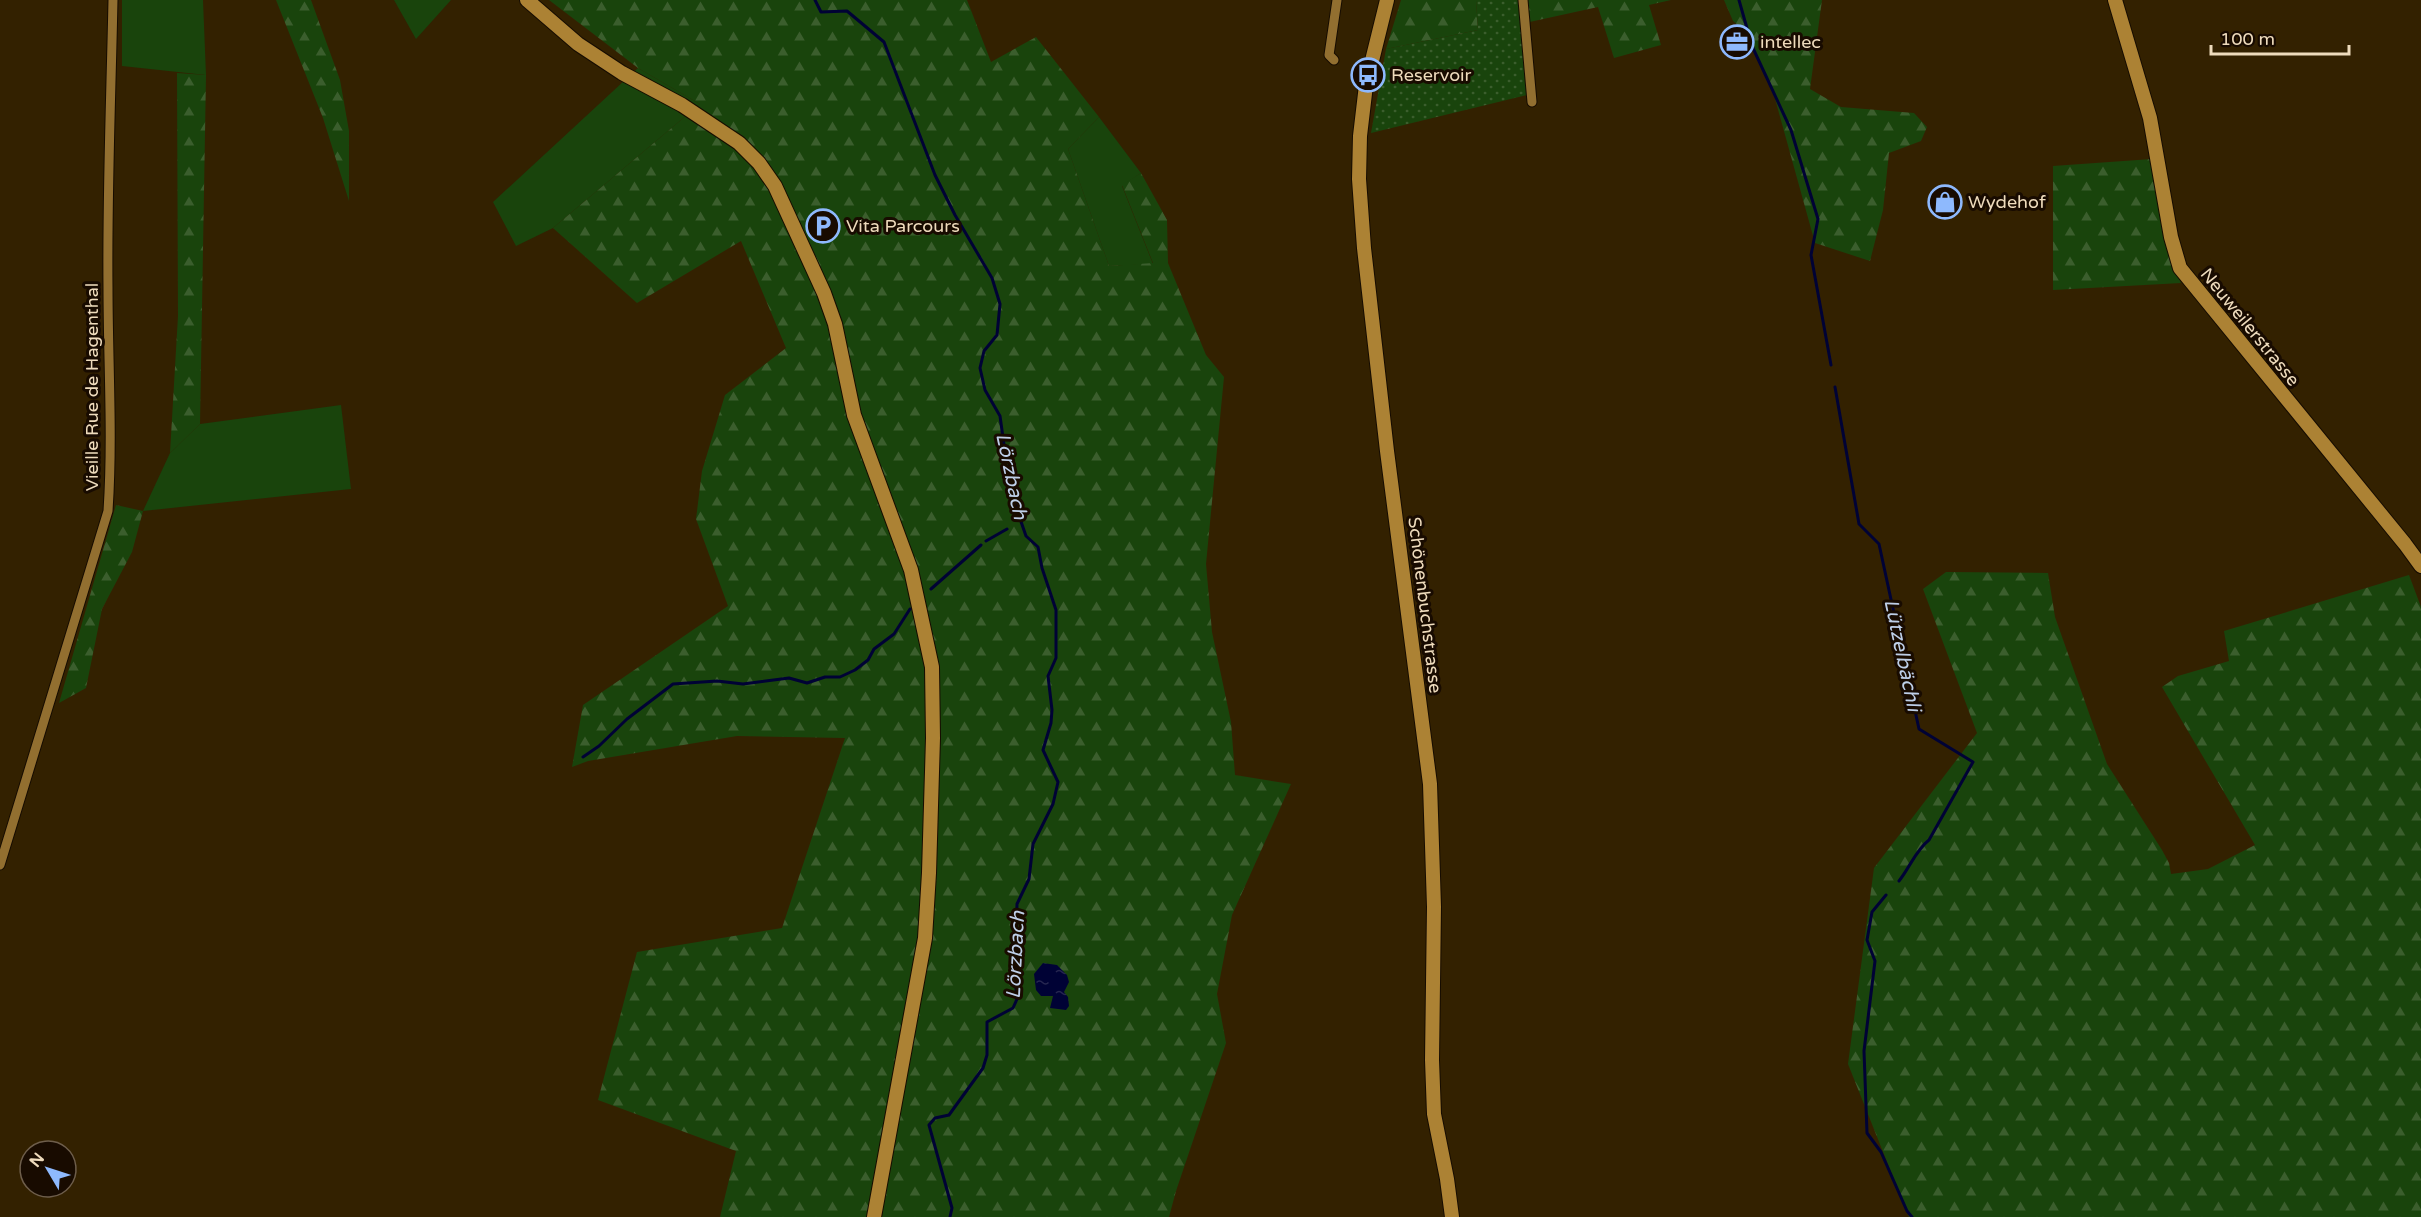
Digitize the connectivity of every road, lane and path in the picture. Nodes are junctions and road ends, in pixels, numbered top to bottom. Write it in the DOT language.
graph roads {
  1 [pos="113,0"];
  2 [pos="527,0"];
  3 [pos="1337,0"];
  4 [pos="1387,0"];
  5 [pos="1523,0"];
  6 [pos="2115,0"];
  7 [pos="1334,60"];
  8 [pos="1532,102"];
  9 [pos="2421,566"];
  10 [pos="0,865"];
  11 [pos="874,1217"];
  12 [pos="1452,1217"];
  1 -- 10 [label="street, Vieille Rue de Hagenthal"];
  2 -- 11 [label="street"];
  3 -- 7 [label="street"];
  4 -- 12 [label="street, Schönenbuchstrasse"];
  5 -- 8 [label="street"];
  6 -- 9 [label="street, Neuweilerstrasse"];
}
